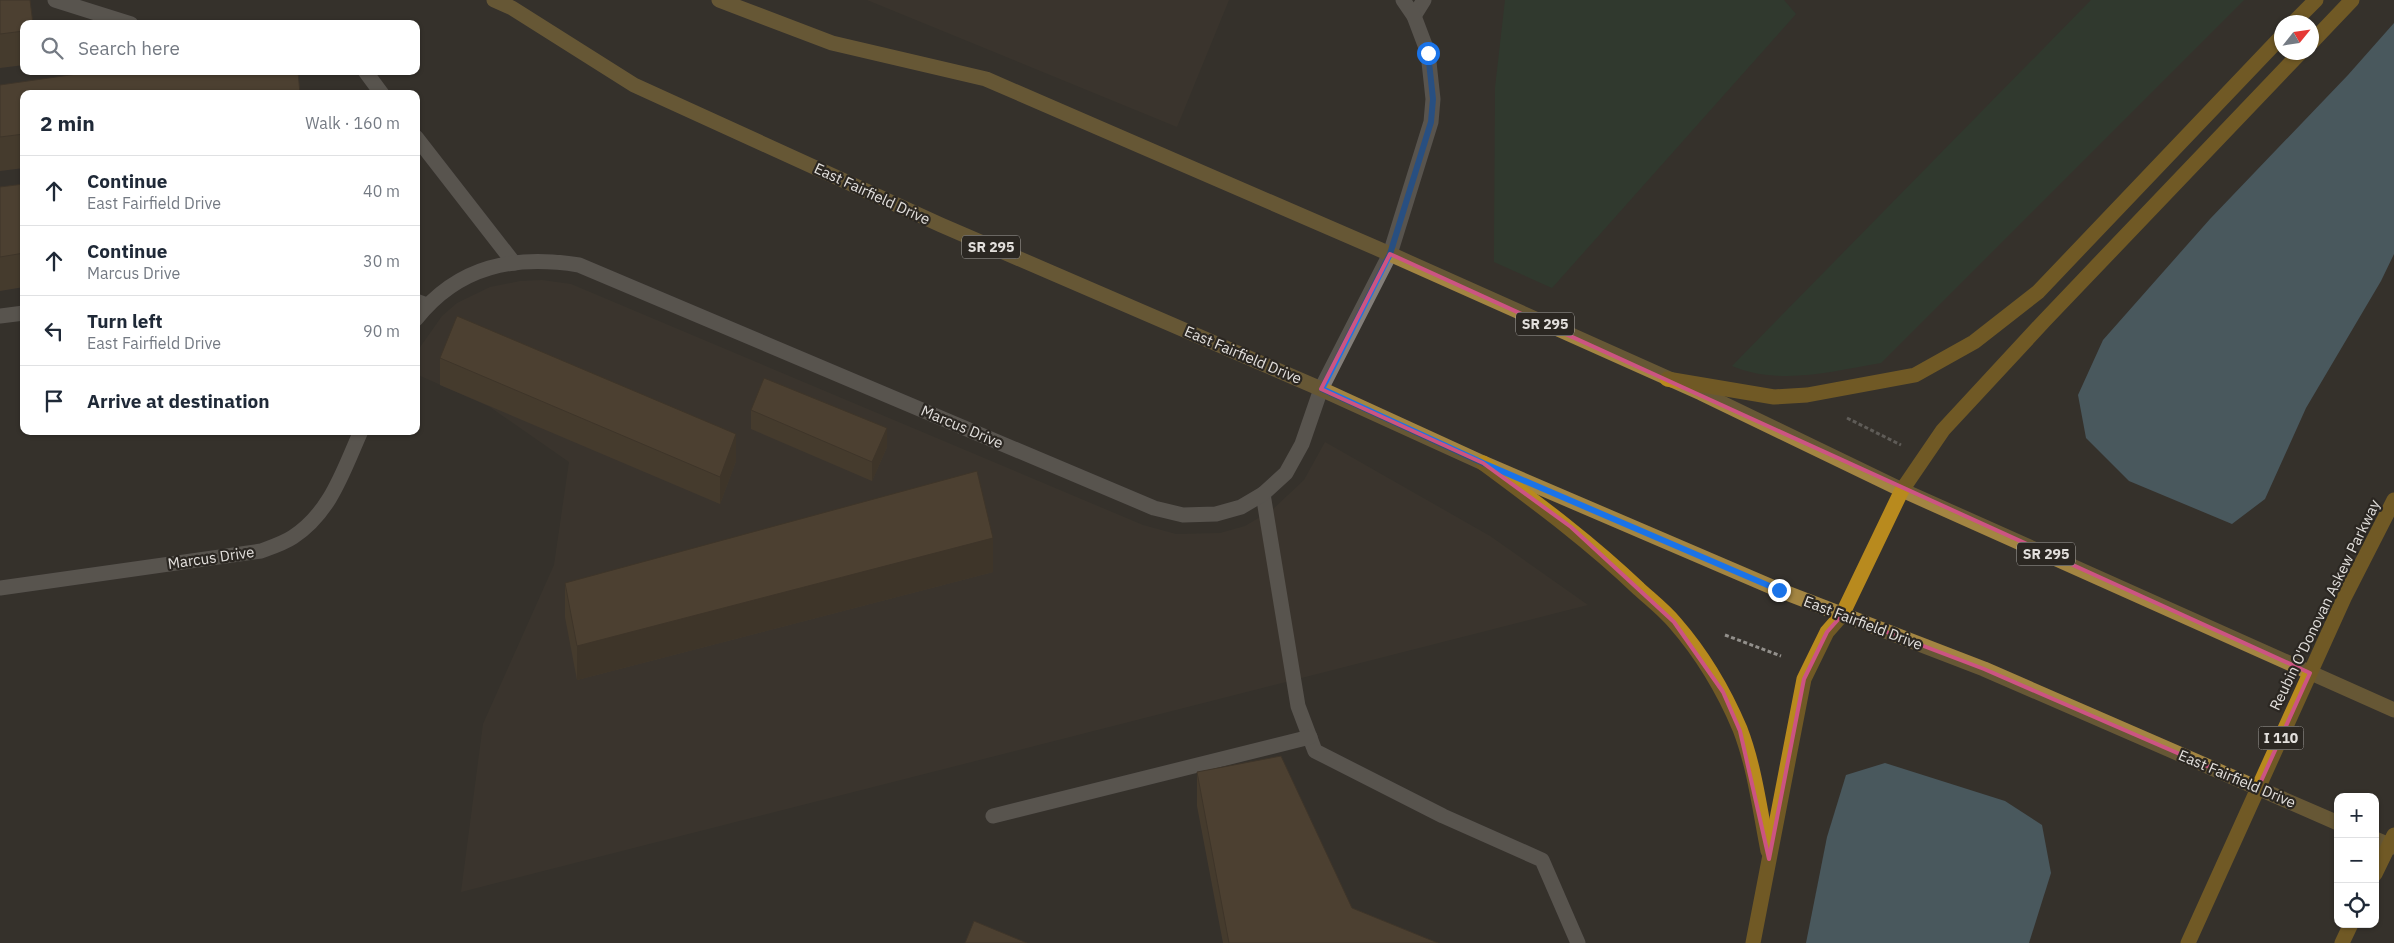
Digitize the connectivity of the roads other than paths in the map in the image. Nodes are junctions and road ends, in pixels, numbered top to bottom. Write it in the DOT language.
graph roads {
  1 [pos="55,0"];
  2 [pos="494,0"];
  3 [pos="719,0"];
  4 [pos="1403,0"];
  5 [pos="1424,0"];
  6 [pos="2316,0"];
  7 [pos="2352,0"];
  8 [pos="2301,15"];
  9 [pos="1414,16"];
  10 [pos="118,20"];
  11 [pos="2319,35"];
  12 [pos="2274,44"];
  13 [pos="2293,60"];
  14 [pos="368,75"];
  15 [pos="379,90"];
  16 [pos="420,142"];
  17 [pos="1390,254"];
  18 [pos="514,263"];
  19 [pos="422,303"];
  20 [pos="20,314"];
  21 [pos="0,316"];
  22 [pos="1667,379"];
  23 [pos="1322,389"];
  24 [pos="358,435"];
  25 [pos="1483,463"];
  26 [pos="1902,490"];
  27 [pos="1263,494"];
  28 [pos="2394,500"];
  29 [pos="0,588"];
  30 [pos="1842,615"];
  31 [pos="2394,710"];
  32 [pos="1310,737"];
  33 [pos="993,816"];
  34 [pos="2334,821"];
  35 [pos="2394,835"];
  36 [pos="2379,841"];
  37 [pos="2394,847"];
  38 [pos="1769,859"];
  39 [pos="2379,866"];
  40 [pos="2349,928"];
  41 [pos="2342,942"];
  42 [pos="1578,943"];
  43 [pos="1753,943"];
  44 [pos="2188,943"];
  1 -- 10 [label="street"];
  2 -- 23 [label="main road, East Fairfield Drive / SR 295"];
  3 -- 17 [label="main road, SR 295"];
  4 -- 9 [label="street"];
  5 -- 9 [label="street"];
  6 -- 8 [label="highway"];
  7 -- 11 [label="highway"];
  9 -- 17 [label="street"];
  12 -- 22 [label="highway"];
  13 -- 26 [label="highway"];
  14 -- 15 [label="street"];
  16 -- 18 [label="street"];
  17 -- 22 [label="main road, SR 295"];
  17 -- 23 [label="street, Marcus Drive"];
  18 -- 19 [label="street, Marcus Drive"];
  18 -- 27 [label="street, Marcus Drive"];
  20 -- 21 [label="street"];
  22 -- 26 [label="main road, SR 295"];
  23 -- 25 [label="main road, East Fairfield Drive / SR 295"];
  23 -- 27 [label="street, Marcus Drive"];
  24 -- 29 [label="street, Marcus Drive"];
  25 -- 30 [label="main road, East Fairfield Drive / SR 295"];
  25 -- 38 [label="highway"];
  26 -- 30 [label="highway"];
  26 -- 31 [label="main road, SR 295"];
  27 -- 32 [label="street"];
  28 -- 44 [label="highway, Reubin O'Donovan Askew Parkway / I 110"];
  30 -- 34 [label="main road, East Fairfield Drive / SR 295"];
  30 -- 38 [label="highway"];
  32 -- 33 [label="street"];
  32 -- 42 [label="street"];
  35 -- 39 [label="highway"];
  36 -- 37 [label="main road"];
  38 -- 43 [label="highway"];
  40 -- 41 [label="highway"];
}
